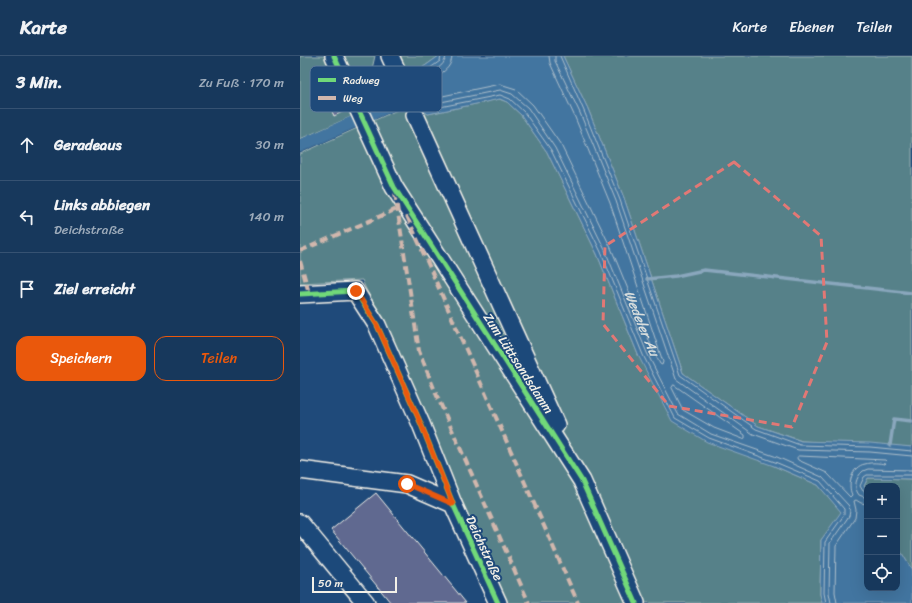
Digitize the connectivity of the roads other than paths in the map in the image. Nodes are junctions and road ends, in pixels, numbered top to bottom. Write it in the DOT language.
graph roads {
  1 [pos="334,56"];
  2 [pos="390,56"];
  3 [pos="339,66"];
  4 [pos="395,66"];
  5 [pos="360,112"];
  6 [pos="415,115"];
  7 [pos="300,294"];
  8 [pos="300,470"];
  9 [pos="582,481"];
  10 [pos="453,504"];
  11 [pos="300,523"];
  12 [pos="366,603"];
  13 [pos="498,603"];
  14 [pos="636,603"];
  1 -- 3 [label="street, Zum Lüttsandsdamm"];
  2 -- 4 [label="street"];
  5 -- 9 [label="street, Zum Lüttsandsdamm"];
  6 -- 9 [label="street"];
  7 -- 10 [label="street, Deichstraße"];
  8 -- 10 [label="street"];
  9 -- 14 [label="street, Zum Lüttsandsdamm"];
  10 -- 13 [label="street, Deichstraße"];
  11 -- 12 [label="street"];
}
